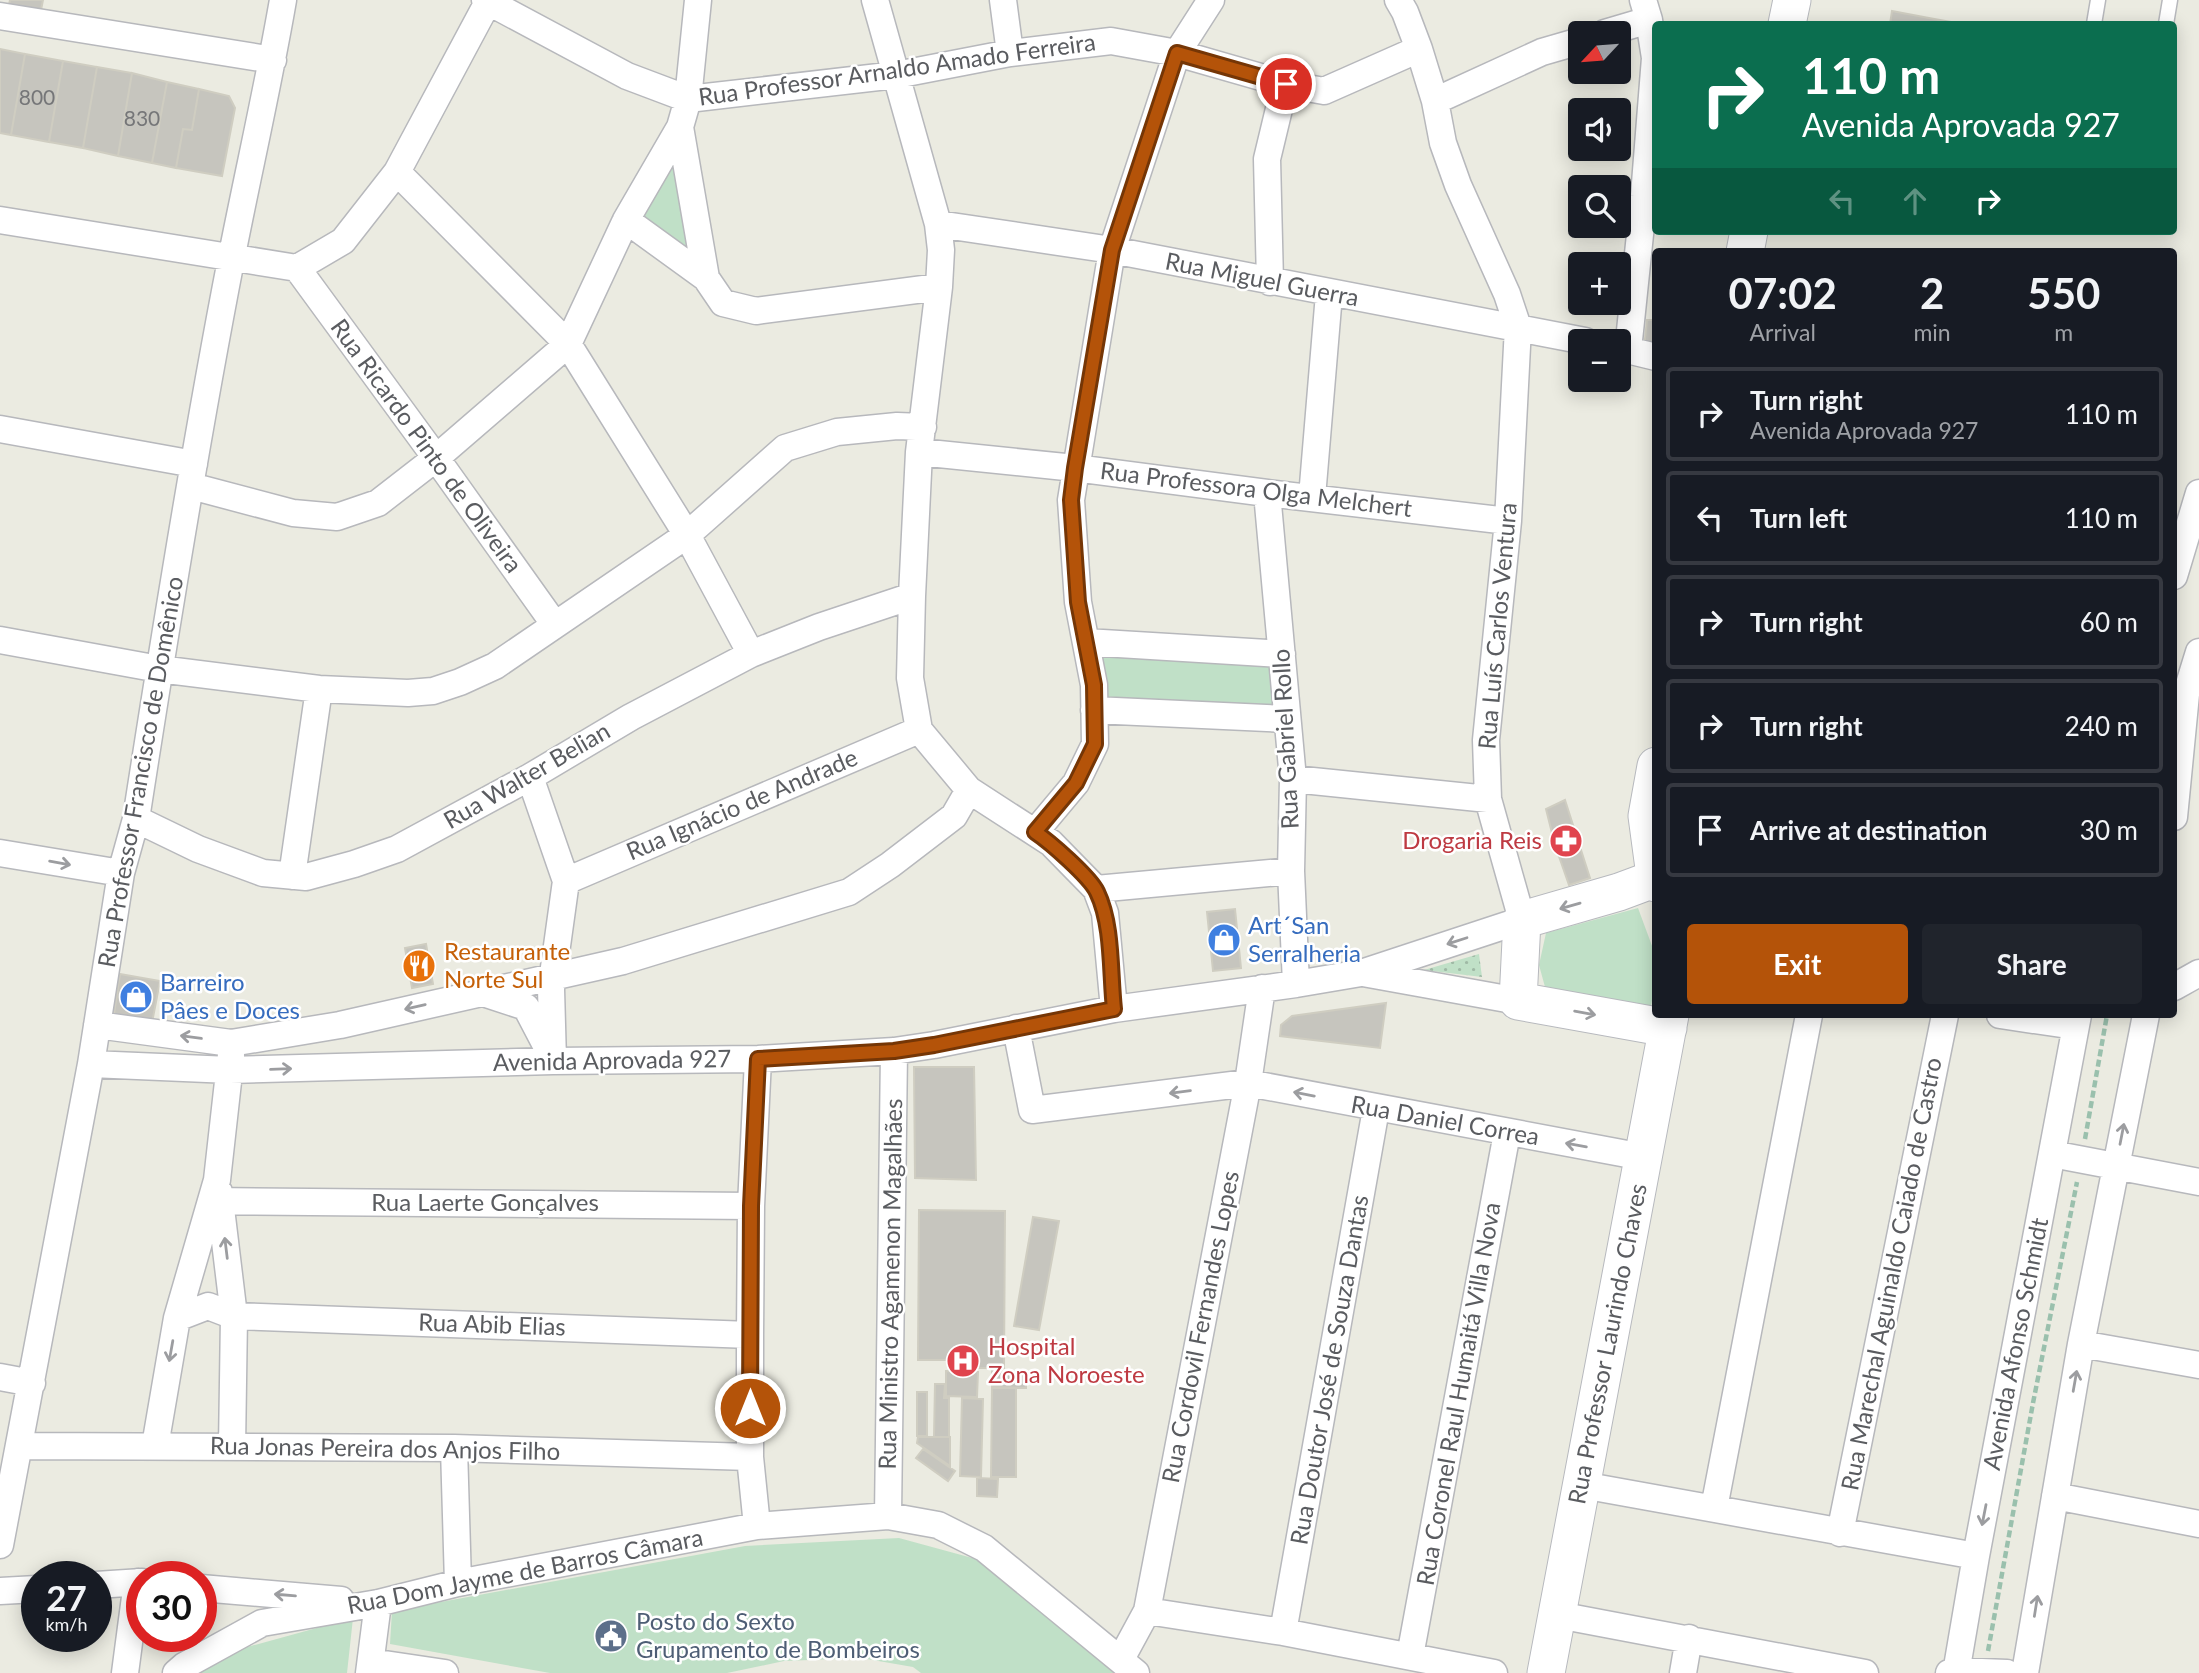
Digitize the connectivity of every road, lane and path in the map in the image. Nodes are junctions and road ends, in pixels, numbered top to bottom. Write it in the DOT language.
graph roads {
  1 [pos="284,0"];
  2 [pos="698,0"];
  3 [pos="875,0"];
  4 [pos="1003,0"];
  5 [pos="1210,0"];
  6 [pos="1398,0"];
  7 [pos="1792,0"];
  8 [pos="2098,0"];
  9 [pos="2171,0"];
  10 [pos="487,1"];
  11 [pos="1646,10"];
  12 [pos="0,16"];
  13 [pos="1626,21"];
  14 [pos="1788,21"];
  15 [pos="2094,21"];
  16 [pos="2167,21"];
  17 [pos="1652,42"];
  18 [pos="1568,44"];
  19 [pos="1419,49"];
  20 [pos="1010,53"];
  21 [pos="1177,53"];
  22 [pos="273,60"];
  23 [pos="896,75"];
  24 [pos="1286,84"];
  25 [pos="1652,96"];
  26 [pos="688,99"];
  27 [pos="1435,101"];
  28 [pos="680,127"];
  29 [pos="397,172"];
  30 [pos="0,220"];
  31 [pos="626,220"];
  32 [pos="938,224"];
  33 [pos="1112,250"];
  34 [pos="231,258"];
  35 [pos="297,268"];
  36 [pos="706,278"];
  37 [pos="1270,282"];
  38 [pos="939,287"];
  39 [pos="1329,294"];
  40 [pos="1518,327"];
  41 [pos="1626,329"];
  42 [pos="1568,337"];
  43 [pos="568,344"];
  44 [pos="1631,351"];
  45 [pos="1652,356"];
  46 [pos="0,429"];
  47 [pos="921,439"];
  48 [pos="436,458"];
  49 [pos="1075,468"];
  50 [pos="192,475"];
  51 [pos="1267,493"];
  52 [pos="2199,493"];
  53 [pos="1312,497"];
  54 [pos="1508,522"];
  55 [pos="687,535"];
  56 [pos="2177,566"];
  57 [pos="912,596"];
  58 [pos="555,625"];
  59 [pos="0,640"];
  60 [pos="1086,642"];
  61 [pos="2199,650"];
  62 [pos="751,654"];
  63 [pos="1282,654"];
  64 [pos="2177,661"];
  65 [pos="159,669"];
  66 [pos="319,689"];
  67 [pos="2186,694"];
  68 [pos="1094,710"];
  69 [pos="1287,719"];
  70 [pos="919,730"];
  71 [pos="2199,736"];
  72 [pos="530,777"];
  73 [pos="1293,779"];
  74 [pos="2177,786"];
  75 [pos="1652,788"];
  76 [pos="969,790"];
  77 [pos="1488,799"];
  78 [pos="136,819"];
  79 [pos="1035,832"];
  80 [pos="0,853"];
  81 [pos="1652,856"];
  82 [pos="1291,871"];
  83 [pos="121,873"];
  84 [pos="292,876"];
  85 [pos="566,881"];
  86 [pos="1652,881"];
  87 [pos="1096,889"];
  88 [pos="1522,920"];
  89 [pos="1361,973"];
  90 [pos="2199,973"];
  91 [pos="554,977"];
  92 [pos="1296,984"];
  93 [pos="2177,985"];
  94 [pos="1262,988"];
  95 [pos="481,992"];
  96 [pos="1518,1001"];
  97 [pos="1114,1009"];
  98 [pos="1808,1018"];
  99 [pos="1944,1018"];
  100 [pos="2038,1018"];
  101 [pos="2106,1018"];
  102 [pos="2145,1018"];
  103 [pos="1669,1021"];
  104 [pos="2077,1021"];
  105 [pos="97,1025"];
  106 [pos="1016,1028"];
  107 [pos="231,1043"];
  108 [pos="894,1051"];
  109 [pos="758,1059"];
  110 [pos="553,1060"];
  111 [pos="90,1064"];
  112 [pos="230,1070"];
  113 [pos="1248,1083"];
  114 [pos="1377,1109"];
  115 [pos="1507,1133"];
  116 [pos="2052,1154"];
  117 [pos="1643,1157"];
  118 [pos="2081,1160"];
  119 [pos="2116,1167"];
  120 [pos="2192,1174"];
  121 [pos="216,1194"];
  122 [pos="751,1206"];
  123 [pos="234,1316"];
  124 [pos="177,1318"];
  125 [pos="750,1335"];
  126 [pos="2081,1344"];
  127 [pos="2199,1365"];
  128 [pos="0,1377"];
  129 [pos="32,1383"];
  130 [pos="20,1446"];
  131 [pos="155,1446"];
  132 [pos="232,1447"];
  133 [pos="454,1448"];
  134 [pos="750,1457"];
  135 [pos="1582,1485"];
  136 [pos="2055,1496"];
  137 [pos="1714,1508"];
  138 [pos="888,1516"];
  139 [pos="2199,1524"];
  140 [pos="757,1526"];
  141 [pos="1840,1533"];
  142 [pos="0,1545"];
  143 [pos="1976,1556"];
  144 [pos="458,1583"];
  145 [pos="217,1589"];
  146 [pos="21,1590"];
  147 [pos="0,1591"];
  148 [pos="378,1603"];
  149 [pos="1147,1611"];
  150 [pos="1558,1615"];
  151 [pos="1283,1632"];
  152 [pos="1689,1638"];
  153 [pos="128,1652"];
  154 [pos="1410,1656"];
  155 [pos="1129,1666"];
  156 [pos="370,1668"];
  157 [pos="1822,1669"];
  158 [pos="1954,1672"];
  159 [pos="1996,1672"];
  160 [pos="125,1673"];
  161 [pos="176,1673"];
  162 [pos="445,1673"];
  163 [pos="1494,1673"];
  164 [pos="1546,1673"];
  165 [pos="1683,1673"];
  166 [pos="1865,1673"];
  167 [pos="2025,1673"];
  1 -- 22 [label="street, Rua Professor Francisco de Domênico"];
  2 -- 26 [label="street"];
  3 -- 23 [label="street"];
  4 -- 20 [label="street"];
  5 -- 21 [label="street"];
  6 -- 19 [label="street"];
  7 -- 14 [label="street"];
  8 -- 15 [label="lane"];
  9 -- 16 [label="lane"];
  10 -- 26 [label="street, Rua Professor Arnaldo Amado Ferreira"];
  10 -- 29 [label="street"];
  11 -- 13 [label="street"];
  11 -- 17 [label="street"];
  12 -- 22 [label="street"];
  18 -- 27 [label="street"];
  19 -- 24 [label="street, Rua Professor Arnaldo Amado Ferreira"];
  19 -- 27 [label="street"];
  20 -- 21 [label="street, Rua Professor Arnaldo Amado Ferreira"];
  20 -- 23 [label="street, Rua Professor Arnaldo Amado Ferreira"];
  21 -- 24 [label="street, Rua Professor Arnaldo Amado Ferreira"];
  21 -- 33 [label="street"];
  22 -- 34 [label="street, Rua Professor Francisco de Domênico"];
  23 -- 26 [label="street, Rua Professor Arnaldo Amado Ferreira"];
  23 -- 32 [label="street"];
  24 -- 37 [label="street"];
  25 -- 41 [label="street"];
  26 -- 28 [label="street"];
  27 -- 40 [label="street"];
  28 -- 31 [label="street"];
  28 -- 36 [label="street"];
  29 -- 35 [label="street"];
  29 -- 43 [label="street"];
  30 -- 34 [label="street"];
  31 -- 36 [label="street"];
  31 -- 43 [label="street"];
  32 -- 33 [label="street, Rua Miguel Guerra"];
  32 -- 38 [label="street"];
  33 -- 37 [label="street, Rua Miguel Guerra"];
  33 -- 49 [label="street"];
  34 -- 35 [label="street"];
  34 -- 50 [label="street, Rua Professor Francisco de Domênico"];
  35 -- 48 [label="street, Rua Ricardo Pinto de Oliveira"];
  36 -- 38 [label="street"];
  37 -- 39 [label="street, Rua Miguel Guerra"];
  38 -- 47 [label="street"];
  39 -- 40 [label="street, Rua Miguel Guerra"];
  39 -- 53 [label="street"];
  40 -- 42 [label="street, Rua Miguel Guerra"];
  40 -- 54 [label="street, Rua Luís Carlos Ventura"];
  43 -- 48 [label="street"];
  43 -- 55 [label="street"];
  44 -- 45 [label="street"];
  46 -- 50 [label="street"];
  47 -- 49 [label="street, Rua Professora Olga Melchert"];
  47 -- 55 [label="street, Rua Professora Olga Melchert"];
  47 -- 57 [label="street"];
  48 -- 50 [label="street"];
  48 -- 58 [label="street, Rua Ricardo Pinto de Oliveira"];
  49 -- 51 [label="street, Rua Professora Olga Melchert"];
  49 -- 60 [label="street"];
  50 -- 65 [label="street, Rua Professor Francisco de Domênico"];
  51 -- 53 [label="street, Rua Professora Olga Melchert"];
  51 -- 63 [label="street, Rua Gabriel Rollo"];
  52 -- 56 [label="street"];
  53 -- 54 [label="street, Rua Professora Olga Melchert"];
  54 -- 77 [label="street, Rua Luís Carlos Ventura"];
  55 -- 58 [label="street, Rua Professora Olga Melchert"];
  55 -- 62 [label="street"];
  57 -- 62 [label="street, Rua Walter Belian"];
  57 -- 70 [label="street"];
  58 -- 66 [label="street, Rua Professora Olga Melchert"];
  59 -- 65 [label="street, Rua Professora Olga Melchert"];
  60 -- 63 [label="street"];
  60 -- 68 [label="street"];
  61 -- 64 [label="street"];
  61 -- 67 [label="street"];
  62 -- 72 [label="street, Rua Walter Belian"];
  63 -- 69 [label="street, Rua Gabriel Rollo"];
  65 -- 66 [label="street, Rua Professora Olga Melchert"];
  65 -- 78 [label="street, Rua Professor Francisco de Domênico"];
  66 -- 84 [label="street"];
  67 -- 71 [label="street"];
  67 -- 74 [label="street"];
  68 -- 69 [label="street"];
  68 -- 79 [label="street"];
  69 -- 73 [label="street, Rua Gabriel Rollo"];
  70 -- 76 [label="street"];
  70 -- 85 [label="street, Rua Ignácio de Andrade"];
  72 -- 84 [label="street, Rua Walter Belian"];
  72 -- 85 [label="street"];
  73 -- 77 [label="street"];
  73 -- 82 [label="street, Rua Gabriel Rollo"];
  75 -- 81 [label="street"];
  76 -- 79 [label="street"];
  76 -- 91 [label="street"];
  77 -- 88 [label="street, Rua Luís Carlos Ventura"];
  78 -- 83 [label="street, Rua Professor Francisco de Domênico"];
  78 -- 84 [label="street, Rua Walter Belian"];
  79 -- 87 [label="street"];
  80 -- 83 [label="street, one-way"];
  82 -- 87 [label="street"];
  82 -- 92 [label="street, Rua Gabriel Rollo"];
  83 -- 105 [label="street, Rua Professor Francisco de Domênico"];
  85 -- 91 [label="street"];
  86 -- 88 [label="street, Avenida Aprovada 927, one-way"];
  87 -- 97 [label="street"];
  88 -- 89 [label="street, Avenida Aprovada 927, one-way"];
  88 -- 96 [label="street"];
  89 -- 92 [label="street, Avenida Aprovada 927"];
  89 -- 96 [label="street"];
  90 -- 93 [label="street"];
  91 -- 95 [label="street"];
  91 -- 110 [label="street"];
  92 -- 94 [label="street, Avenida Aprovada 927"];
  94 -- 97 [label="street, Avenida Aprovada 927"];
  94 -- 113 [label="street, Rua Cordovil Fernandes Lopes"];
  95 -- 107 [label="street, one-way"];
  95 -- 110 [label="street"];
  96 -- 103 [label="street, one-way"];
  97 -- 106 [label="street, Avenida Aprovada 927"];
  98 -- 137 [label="street"];
  99 -- 141 [label="street, Rua Marechal Aguinaldo Caiado de Castro"];
  100 -- 104 [label="street"];
  101 -- 118 [label="path"];
  119 -- 102 [label="street, one-way"];
  103 -- 117 [label="street, Rua Professor Laurindo Chaves"];
  104 -- 116 [label="street, Avenida Afonso Schmidt"];
  107 -- 105 [label="street, one-way"];
  105 -- 111 [label="street, Rua Professor Francisco de Domênico"];
  106 -- 108 [label="street, Avenida Aprovada 927"];
  113 -- 106 [label="street, Rua Daniel Correa, one-way"];
  107 -- 112 [label="street"];
  108 -- 109 [label="street, Avenida Aprovada 927"];
  108 -- 138 [label="street, Rua Ministro Agamenon Magalhães"];
  109 -- 110 [label="street, Avenida Aprovada 927"];
  109 -- 122 [label="street"];
  112 -- 110 [label="street, Avenida Aprovada 927, one-way"];
  111 -- 112 [label="street, Avenida Aprovada 927"];
  111 -- 129 [label="street, Rua Professor Francisco de Domênico"];
  112 -- 121 [label="street"];
  114 -- 113 [label="street, Rua Daniel Correa, one-way"];
  113 -- 149 [label="street, Rua Cordovil Fernandes Lopes"];
  114 -- 115 [label="street, Rua Daniel Correa"];
  114 -- 151 [label="street, Rua Doutor José de Souza Dantas"];
  117 -- 115 [label="street, Rua Daniel Correa, one-way"];
  115 -- 154 [label="street, Rua Coronel Raul Humaitá Villa Nova"];
  116 -- 118 [label="street"];
  116 -- 143 [label="street, Avenida Afonso Schmidt, one-way"];
  117 -- 135 [label="street, Rua Professor Laurindo Chaves"];
  118 -- 119 [label="street"];
  118 -- 159 [label="path"];
  119 -- 120 [label="street"];
  119 -- 126 [label="street"];
  121 -- 122 [label="street, Rua Laerte Gonçalves"];
  123 -- 121 [label="street, one-way"];
  121 -- 124 [label="street"];
  122 -- 125 [label="street"];
  123 -- 124 [label="street, Rua Abib Elias"];
  123 -- 125 [label="street, Rua Abib Elias"];
  123 -- 132 [label="street"];
  124 -- 131 [label="street, one-way"];
  125 -- 134 [label="street"];
  126 -- 127 [label="street"];
  136 -- 126 [label="street, one-way"];
  128 -- 129 [label="street"];
  129 -- 130 [label="street, Rua Professor Francisco de Domênico"];
  130 -- 131 [label="street, Rua Jonas Pereira dos Anjos Filho"];
  130 -- 142 [label="street, Rua Professor Francisco de Domênico"];
  131 -- 132 [label="street, Rua Jonas Pereira dos Anjos Filho"];
  132 -- 133 [label="street, Rua Jonas Pereira dos Anjos Filho"];
  133 -- 134 [label="street, Rua Jonas Pereira dos Anjos Filho"];
  133 -- 144 [label="street"];
  134 -- 140 [label="street"];
  135 -- 137 [label="street"];
  135 -- 150 [label="street, Rua Professor Laurindo Chaves"];
  136 -- 139 [label="street"];
  167 -- 136 [label="street, one-way"];
  137 -- 141 [label="street"];
  138 -- 140 [label="street, Rua Dom Jayme de Barros Câmara"];
  138 -- 155 [label="street, Rua Dom Jayme de Barros Câmara"];
  140 -- 144 [label="street, Rua Dom Jayme de Barros Câmara"];
  141 -- 143 [label="street"];
  143 -- 158 [label="street, Avenida Afonso Schmidt"];
  144 -- 148 [label="street, Rua Dom Jayme de Barros Câmara"];
  148 -- 145 [label="street, one-way"];
  146 -- 147 [label="street"];
  148 -- 156 [label="street"];
  148 -- 161 [label="street, Rua Dom Jayme de Barros Câmara"];
  149 -- 151 [label="street"];
  149 -- 155 [label="street, Rua Cordovil Fernandes Lopes"];
  150 -- 152 [label="street"];
  150 -- 164 [label="street, Rua Professor Laurindo Chaves"];
  151 -- 154 [label="street"];
  152 -- 157 [label="street"];
  152 -- 165 [label="street"];
  153 -- 160 [label="street"];
  154 -- 163 [label="street"];
  156 -- 162 [label="street"];
  157 -- 166 [label="street"];
  158 -- 159 [label="street"];
}
